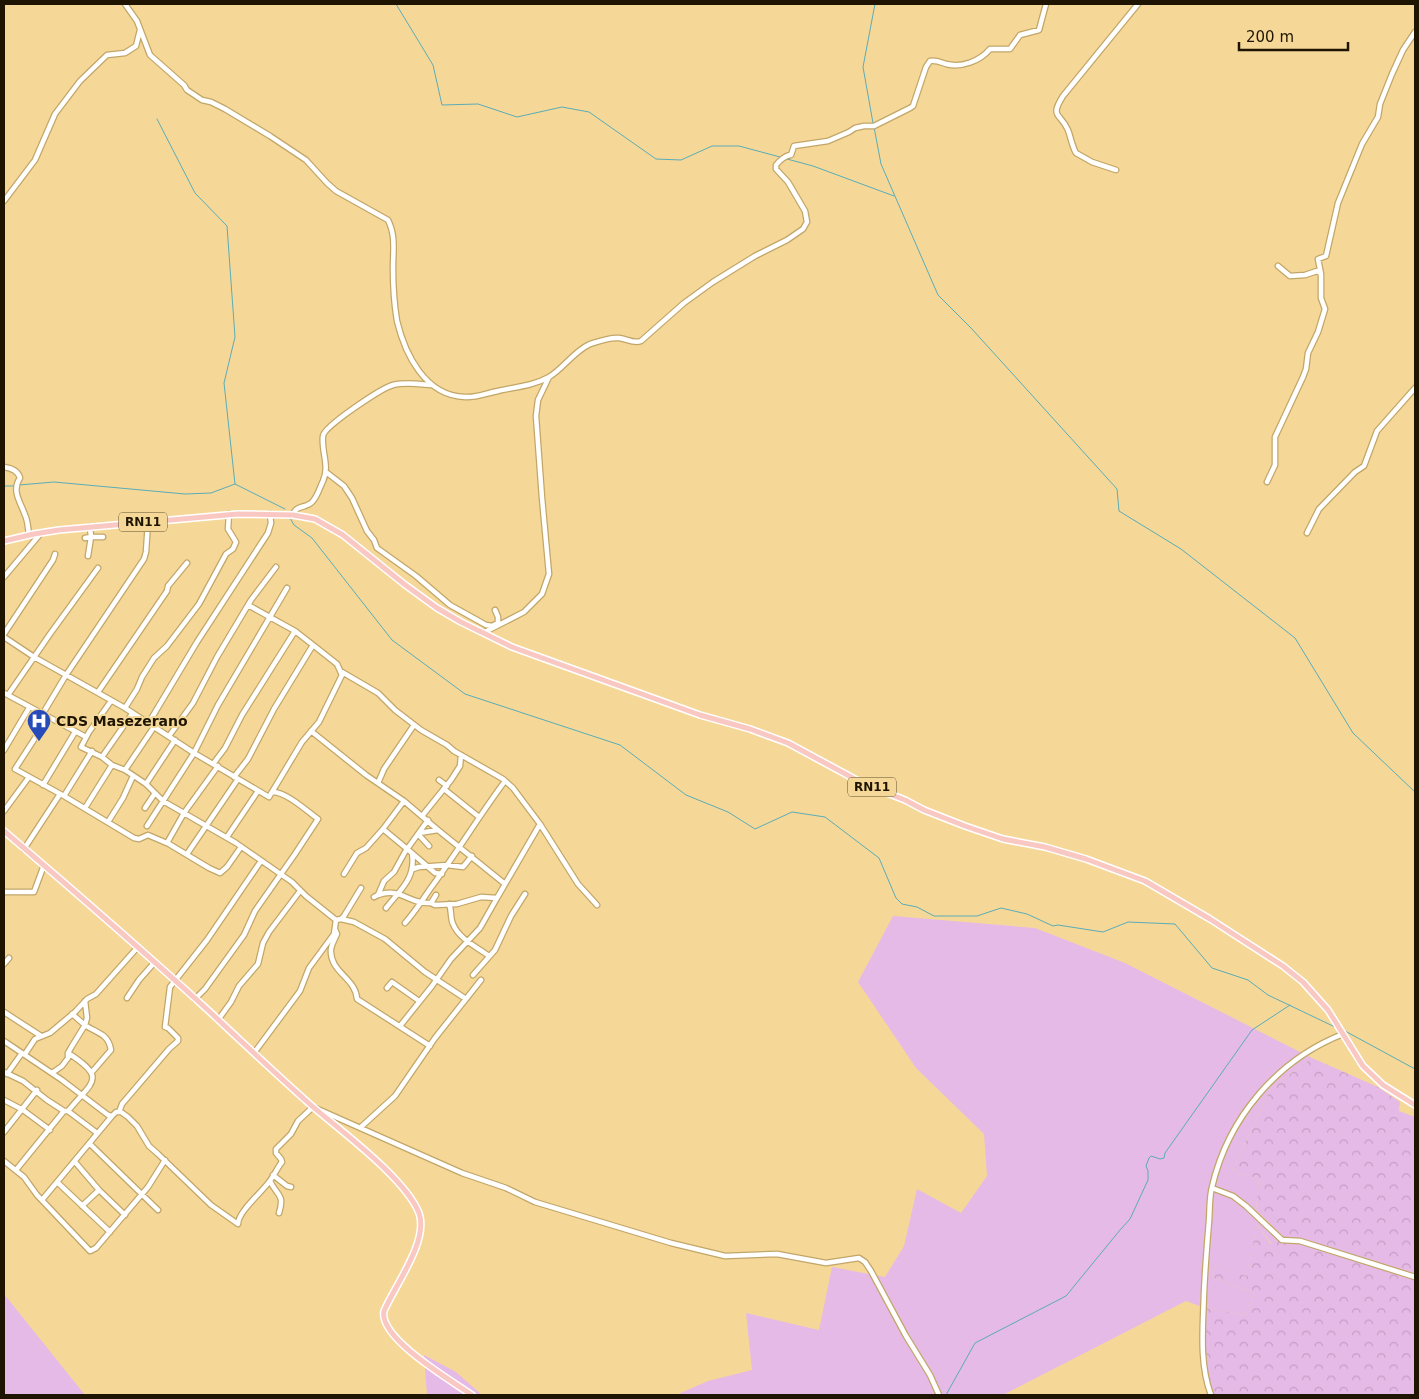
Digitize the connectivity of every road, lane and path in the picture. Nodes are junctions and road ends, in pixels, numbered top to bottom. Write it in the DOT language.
graph roads {
  1 [pos="125,4"];
  2 [pos="1046,4"];
  3 [pos="1138,4"];
  4 [pos="140,29"];
  5 [pos="1415,32"];
  6 [pos="1116,170"];
  7 [pos="4,201"];
  8 [pos="1278,266"];
  9 [pos="1321,274"];
  10 [pos="550,376"];
  11 [pos="431,385"];
  12 [pos="1415,388"];
  13 [pos="4,467"];
  14 [pos="326,472"];
  15 [pos="1267,482"];
  16 [pos="229,514"];
  17 [pos="270,514"];
  18 [pos="292,514"];
  19 [pos="148,522"];
  20 [pos="90,527"];
  21 [pos="41,533"];
  22 [pos="1307,533"];
  23 [pos="30,535"];
  24 [pos="103,537"];
  25 [pos="88,538"];
  26 [pos="4,541"];
  27 [pos="55,554"];
  28 [pos="88,556"];
  29 [pos="187,563"];
  30 [pos="276,566"];
  31 [pos="98,568"];
  32 [pos="4,577"];
  33 [pos="286,588"];
  34 [pos="248,605"];
  35 [pos="495,610"];
  36 [pos="269,617"];
  37 [pos="295,631"];
  38 [pos="483,633"];
  39 [pos="4,636"];
  40 [pos="314,644"];
  41 [pos="34,657"];
  42 [pos="342,672"];
  43 [pos="66,675"];
  44 [pos="98,692"];
  45 [pos="6,694"];
  46 [pos="111,701"];
  47 [pos="30,708"];
  48 [pos="125,708"];
  49 [pos="132,714"];
  50 [pos="42,715"];
  51 [pos="48,718"];
  52 [pos="148,724"];
  53 [pos="414,725"];
  54 [pos="154,727"];
  55 [pos="311,730"];
  56 [pos="75,732"];
  57 [pos="169,736"];
  58 [pos="86,737"];
  59 [pos="175,740"];
  60 [pos="4,750"];
  61 [pos="92,751"];
  62 [pos="194,753"];
  63 [pos="461,755"];
  64 [pos="102,756"];
  65 [pos="112,765"];
  66 [pos="215,765"];
  67 [pos="125,770"];
  68 [pos="29,776"];
  69 [pos="134,776"];
  70 [pos="236,778"];
  71 [pos="439,780"];
  72 [pos="378,782"];
  73 [pos="505,782"];
  74 [pos="146,784"];
  75 [pos="43,785"];
  76 [pos="446,787"];
  77 [pos="258,791"];
  78 [pos="272,792"];
  79 [pos="155,793"];
  80 [pos="62,795"];
  81 [pos="404,800"];
  82 [pos="163,801"];
  83 [pos="85,808"];
  84 [pos="145,808"];
  85 [pos="4,811"];
  86 [pos="184,813"];
  87 [pos="422,816"];
  88 [pos="479,817"];
  89 [pos="428,820"];
  90 [pos="108,822"];
  91 [pos="540,824"];
  92 [pos="147,826"];
  93 [pos="206,826"];
  94 [pos="383,830"];
  95 [pos="438,830"];
  96 [pos="4,832"];
  97 [pos="418,834"];
  98 [pos="227,837"];
  99 [pos="166,843"];
  100 [pos="429,846"];
  101 [pos="241,847"];
  102 [pos="460,848"];
  103 [pos="24,849"];
  104 [pos="410,851"];
  105 [pos="187,854"];
  106 [pos="472,856"];
  107 [pos="261,861"];
  108 [pos="44,865"];
  109 [pos="447,865"];
  110 [pos="428,866"];
  111 [pos="413,869"];
  112 [pos="281,874"];
  113 [pos="344,874"];
  114 [pos="442,874"];
  115 [pos="505,884"];
  116 [pos="361,888"];
  117 [pos="300,891"];
  118 [pos="4,892"];
  119 [pos="398,892"];
  120 [pos="525,894"];
  121 [pos="436,895"];
  122 [pos="497,898"];
  123 [pos="420,903"];
  124 [pos="430,903"];
  125 [pos="449,904"];
  126 [pos="597,905"];
  127 [pos="386,908"];
  128 [pos="339,919"];
  129 [pos="405,923"];
  130 [pos="336,929"];
  131 [pos="468,942"];
  132 [pos="136,948"];
  133 [pos="489,956"];
  134 [pos="9,958"];
  135 [pos="154,963"];
  136 [pos="4,964"];
  137 [pos="473,975"];
  138 [pos="437,979"];
  139 [pos="174,980"];
  140 [pos="481,980"];
  141 [pos="386,988"];
  142 [pos="127,998"];
  143 [pos="195,999"];
  144 [pos="466,999"];
  145 [pos="85,1001"];
  146 [pos="419,1001"];
  147 [pos="4,1012"];
  148 [pos="72,1014"];
  149 [pos="218,1020"];
  150 [pos="85,1025"];
  151 [pos="400,1026"];
  152 [pos="1343,1034"];
  153 [pos="41,1036"];
  154 [pos="4,1041"];
  155 [pos="430,1046"];
  156 [pos="68,1053"];
  157 [pos="254,1053"];
  158 [pos="23,1054"];
  159 [pos="92,1072"];
  160 [pos="5,1073"];
  161 [pos="52,1074"];
  162 [pos="37,1090"];
  163 [pos="81,1095"];
  164 [pos="4,1100"];
  165 [pos="1415,1106"];
  166 [pos="313,1107"];
  167 [pos="23,1110"];
  168 [pos="66,1111"];
  169 [pos="119,1112"];
  170 [pos="112,1116"];
  171 [pos="360,1128"];
  172 [pos="50,1130"];
  173 [pos="4,1132"];
  174 [pos="97,1133"];
  175 [pos="90,1144"];
  176 [pos="165,1160"];
  177 [pos="4,1161"];
  178 [pos="75,1162"];
  179 [pos="16,1170"];
  180 [pos="273,1175"];
  181 [pos="270,1181"];
  182 [pos="57,1182"];
  183 [pos="291,1187"];
  184 [pos="1212,1188"];
  185 [pos="99,1190"];
  186 [pos="141,1195"];
  187 [pos="42,1200"];
  188 [pos="82,1206"];
  189 [pos="158,1210"];
  190 [pos="279,1213"];
  191 [pos="125,1214"];
  192 [pos="110,1232"];
  193 [pos="1415,1277"];
  194 [pos="472,1395"];
  195 [pos="939,1395"];
  196 [pos="1211,1395"];
  1 -- 4 [label="street"];
  2 -- 10 [label="street"];
  3 -- 6 [label="street"];
  4 -- 7 [label="street"];
  4 -- 11 [label="street"];
  5 -- 9 [label="street"];
  8 -- 9 [label="street"];
  9 -- 15 [label="street"];
  10 -- 11 [label="street"];
  10 -- 38 [label="street"];
  11 -- 14 [label="street"];
  12 -- 22 [label="street"];
  13 -- 23 [label="street"];
  14 -- 18 [label="street"];
  14 -- 35 [label="street"];
  16 -- 17 [label="main road, RN11"];
  16 -- 19 [label="main road, RN11"];
  16 -- 48 [label="street"];
  17 -- 18 [label="main road, RN11"];
  17 -- 52 [label="street"];
  18 -- 38 [label="main road, RN11"];
  19 -- 20 [label="main road, RN11"];
  19 -- 43 [label="street"];
  20 -- 21 [label="main road, RN11"];
  20 -- 25 [label="street"];
  21 -- 23 [label="main road, RN11"];
  21 -- 32 [label="street"];
  23 -- 26 [label="main road, RN11"];
  24 -- 25 [label="street"];
  25 -- 28 [label="street"];
  27 -- 39 [label="street"];
  29 -- 44 [label="street"];
  30 -- 34 [label="street"];
  31 -- 41 [label="street"];
  33 -- 36 [label="street"];
  34 -- 36 [label="street"];
  34 -- 57 [label="street"];
  36 -- 37 [label="street"];
  36 -- 62 [label="street"];
  37 -- 40 [label="street"];
  37 -- 66 [label="street"];
  38 -- 152 [label="main road, RN11"];
  39 -- 41 [label="street"];
  40 -- 42 [label="street"];
  40 -- 70 [label="street"];
  41 -- 43 [label="street"];
  41 -- 45 [label="street"];
  42 -- 53 [label="street"];
  42 -- 55 [label="street"];
  43 -- 44 [label="street"];
  43 -- 50 [label="street"];
  44 -- 46 [label="street"];
  45 -- 47 [label="street"];
  46 -- 48 [label="street"];
  46 -- 58 [label="street"];
  47 -- 50 [label="street"];
  47 -- 60 [label="street"];
  48 -- 49 [label="street"];
  49 -- 52 [label="street"];
  49 -- 64 [label="street"];
  50 -- 51 [label="street"];
  51 -- 56 [label="street"];
  51 -- 68 [label="street"];
  52 -- 54 [label="street"];
  53 -- 63 [label="street"];
  53 -- 72 [label="street"];
  54 -- 57 [label="street"];
  54 -- 67 [label="street"];
  55 -- 72 [label="street"];
  55 -- 78 [label="street"];
  56 -- 58 [label="street"];
  56 -- 75 [label="street"];
  57 -- 59 [label="street"];
  58 -- 61 [label="street"];
  59 -- 62 [label="street"];
  59 -- 74 [label="street"];
  61 -- 64 [label="street"];
  61 -- 80 [label="street"];
  62 -- 66 [label="street"];
  62 -- 82 [label="street"];
  63 -- 73 [label="street"];
  63 -- 76 [label="street"];
  64 -- 65 [label="street"];
  65 -- 67 [label="street"];
  65 -- 83 [label="street"];
  66 -- 70 [label="street"];
  66 -- 86 [label="street"];
  67 -- 69 [label="street"];
  68 -- 75 [label="street"];
  68 -- 85 [label="street"];
  69 -- 74 [label="street"];
  69 -- 90 [label="street"];
  70 -- 77 [label="street"];
  70 -- 93 [label="street"];
  71 -- 76 [label="street"];
  72 -- 81 [label="street"];
  73 -- 88 [label="street"];
  73 -- 91 [label="street"];
  74 -- 79 [label="street"];
  75 -- 80 [label="street"];
  76 -- 87 [label="street"];
  76 -- 88 [label="street"];
  77 -- 78 [label="street"];
  77 -- 98 [label="street"];
  78 -- 112 [label="street"];
  79 -- 82 [label="street"];
  79 -- 84 [label="street"];
  80 -- 83 [label="street"];
  80 -- 103 [label="street"];
  81 -- 87 [label="street"];
  81 -- 94 [label="street"];
  82 -- 86 [label="street"];
  82 -- 92 [label="street"];
  83 -- 90 [label="street"];
  86 -- 93 [label="street"];
  86 -- 99 [label="street"];
  87 -- 89 [label="street"];
  88 -- 102 [label="street"];
  89 -- 95 [label="street"];
  89 -- 97 [label="street"];
  90 -- 99 [label="street"];
  91 -- 115 [label="street"];
  91 -- 126 [label="street"];
  93 -- 98 [label="street"];
  93 -- 105 [label="street"];
  94 -- 104 [label="street"];
  94 -- 113 [label="street"];
  95 -- 97 [label="street"];
  95 -- 102 [label="street"];
  96 -- 103 [label="main road"];
  97 -- 100 [label="street"];
  97 -- 104 [label="street"];
  98 -- 101 [label="street"];
  99 -- 105 [label="street"];
  101 -- 105 [label="street"];
  101 -- 107 [label="street"];
  102 -- 106 [label="street"];
  102 -- 109 [label="street"];
  103 -- 108 [label="main road"];
  104 -- 110 [label="street"];
  104 -- 111 [label="street"];
  104 -- 119 [label="street"];
  106 -- 109 [label="street"];
  106 -- 115 [label="street"];
  107 -- 112 [label="street"];
  107 -- 139 [label="street"];
  108 -- 118 [label="street"];
  108 -- 132 [label="main road"];
  109 -- 110 [label="street"];
  109 -- 114 [label="street"];
  110 -- 111 [label="street"];
  110 -- 114 [label="street"];
  111 -- 119 [label="street"];
  112 -- 117 [label="street"];
  112 -- 143 [label="street"];
  114 -- 123 [label="street"];
  115 -- 122 [label="street"];
  116 -- 128 [label="street"];
  117 -- 128 [label="street"];
  117 -- 149 [label="street"];
  119 -- 123 [label="street"];
  119 -- 127 [label="street"];
  120 -- 133 [label="street"];
  121 -- 124 [label="street"];
  122 -- 125 [label="street"];
  122 -- 131 [label="street"];
  123 -- 124 [label="street"];
  123 -- 129 [label="street"];
  124 -- 125 [label="street"];
  125 -- 131 [label="street"];
  128 -- 130 [label="street"];
  128 -- 138 [label="street"];
  130 -- 151 [label="street"];
  130 -- 157 [label="street"];
  131 -- 133 [label="street"];
  131 -- 138 [label="street"];
  132 -- 135 [label="main road"];
  132 -- 145 [label="street"];
  133 -- 137 [label="street"];
  134 -- 136 [label="street"];
  135 -- 139 [label="main road"];
  135 -- 142 [label="street"];
  138 -- 144 [label="street"];
  138 -- 146 [label="street"];
  139 -- 143 [label="main road"];
  139 -- 169 [label="street"];
  140 -- 144 [label="street"];
  141 -- 146 [label="street"];
  143 -- 149 [label="main road"];
  144 -- 155 [label="street"];
  145 -- 148 [label="street"];
  145 -- 150 [label="street"];
  146 -- 151 [label="street"];
  147 -- 153 [label="street"];
  148 -- 150 [label="street"];
  148 -- 153 [label="street"];
  149 -- 157 [label="main road"];
  150 -- 156 [label="street"];
  150 -- 159 [label="street"];
  151 -- 155 [label="street"];
  152 -- 165 [label="main road, RN11"];
  152 -- 184 [label="street"];
  153 -- 158 [label="street"];
  154 -- 158 [label="street"];
  155 -- 171 [label="street"];
  156 -- 159 [label="street"];
  156 -- 161 [label="street"];
  157 -- 166 [label="main road"];
  158 -- 160 [label="street"];
  158 -- 161 [label="street"];
  159 -- 163 [label="street"];
  160 -- 162 [label="street"];
  161 -- 163 [label="street"];
  162 -- 167 [label="street"];
  162 -- 168 [label="street"];
  163 -- 168 [label="street"];
  163 -- 170 [label="street"];
  164 -- 167 [label="street"];
  166 -- 171 [label="street"];
  166 -- 180 [label="street"];
  166 -- 194 [label="main road"];
  167 -- 172 [label="street"];
  167 -- 173 [label="street"];
  168 -- 172 [label="street"];
  168 -- 174 [label="street"];
  169 -- 170 [label="street"];
  169 -- 176 [label="street"];
  170 -- 174 [label="street"];
  171 -- 195 [label="street"];
  172 -- 179 [label="street"];
  174 -- 175 [label="street"];
  175 -- 178 [label="street"];
  175 -- 186 [label="street"];
  176 -- 181 [label="street"];
  176 -- 186 [label="street"];
  177 -- 179 [label="street"];
  178 -- 182 [label="street"];
  178 -- 185 [label="street"];
  179 -- 187 [label="street"];
  180 -- 181 [label="street"];
  180 -- 183 [label="street"];
  181 -- 190 [label="street"];
  182 -- 187 [label="street"];
  182 -- 188 [label="street"];
  184 -- 193 [label="street"];
  184 -- 196 [label="street"];
  185 -- 188 [label="street"];
  185 -- 191 [label="street"];
  186 -- 189 [label="street"];
  186 -- 191 [label="street"];
  187 -- 192 [label="street"];
  188 -- 192 [label="street"];
  191 -- 192 [label="street"];
}
